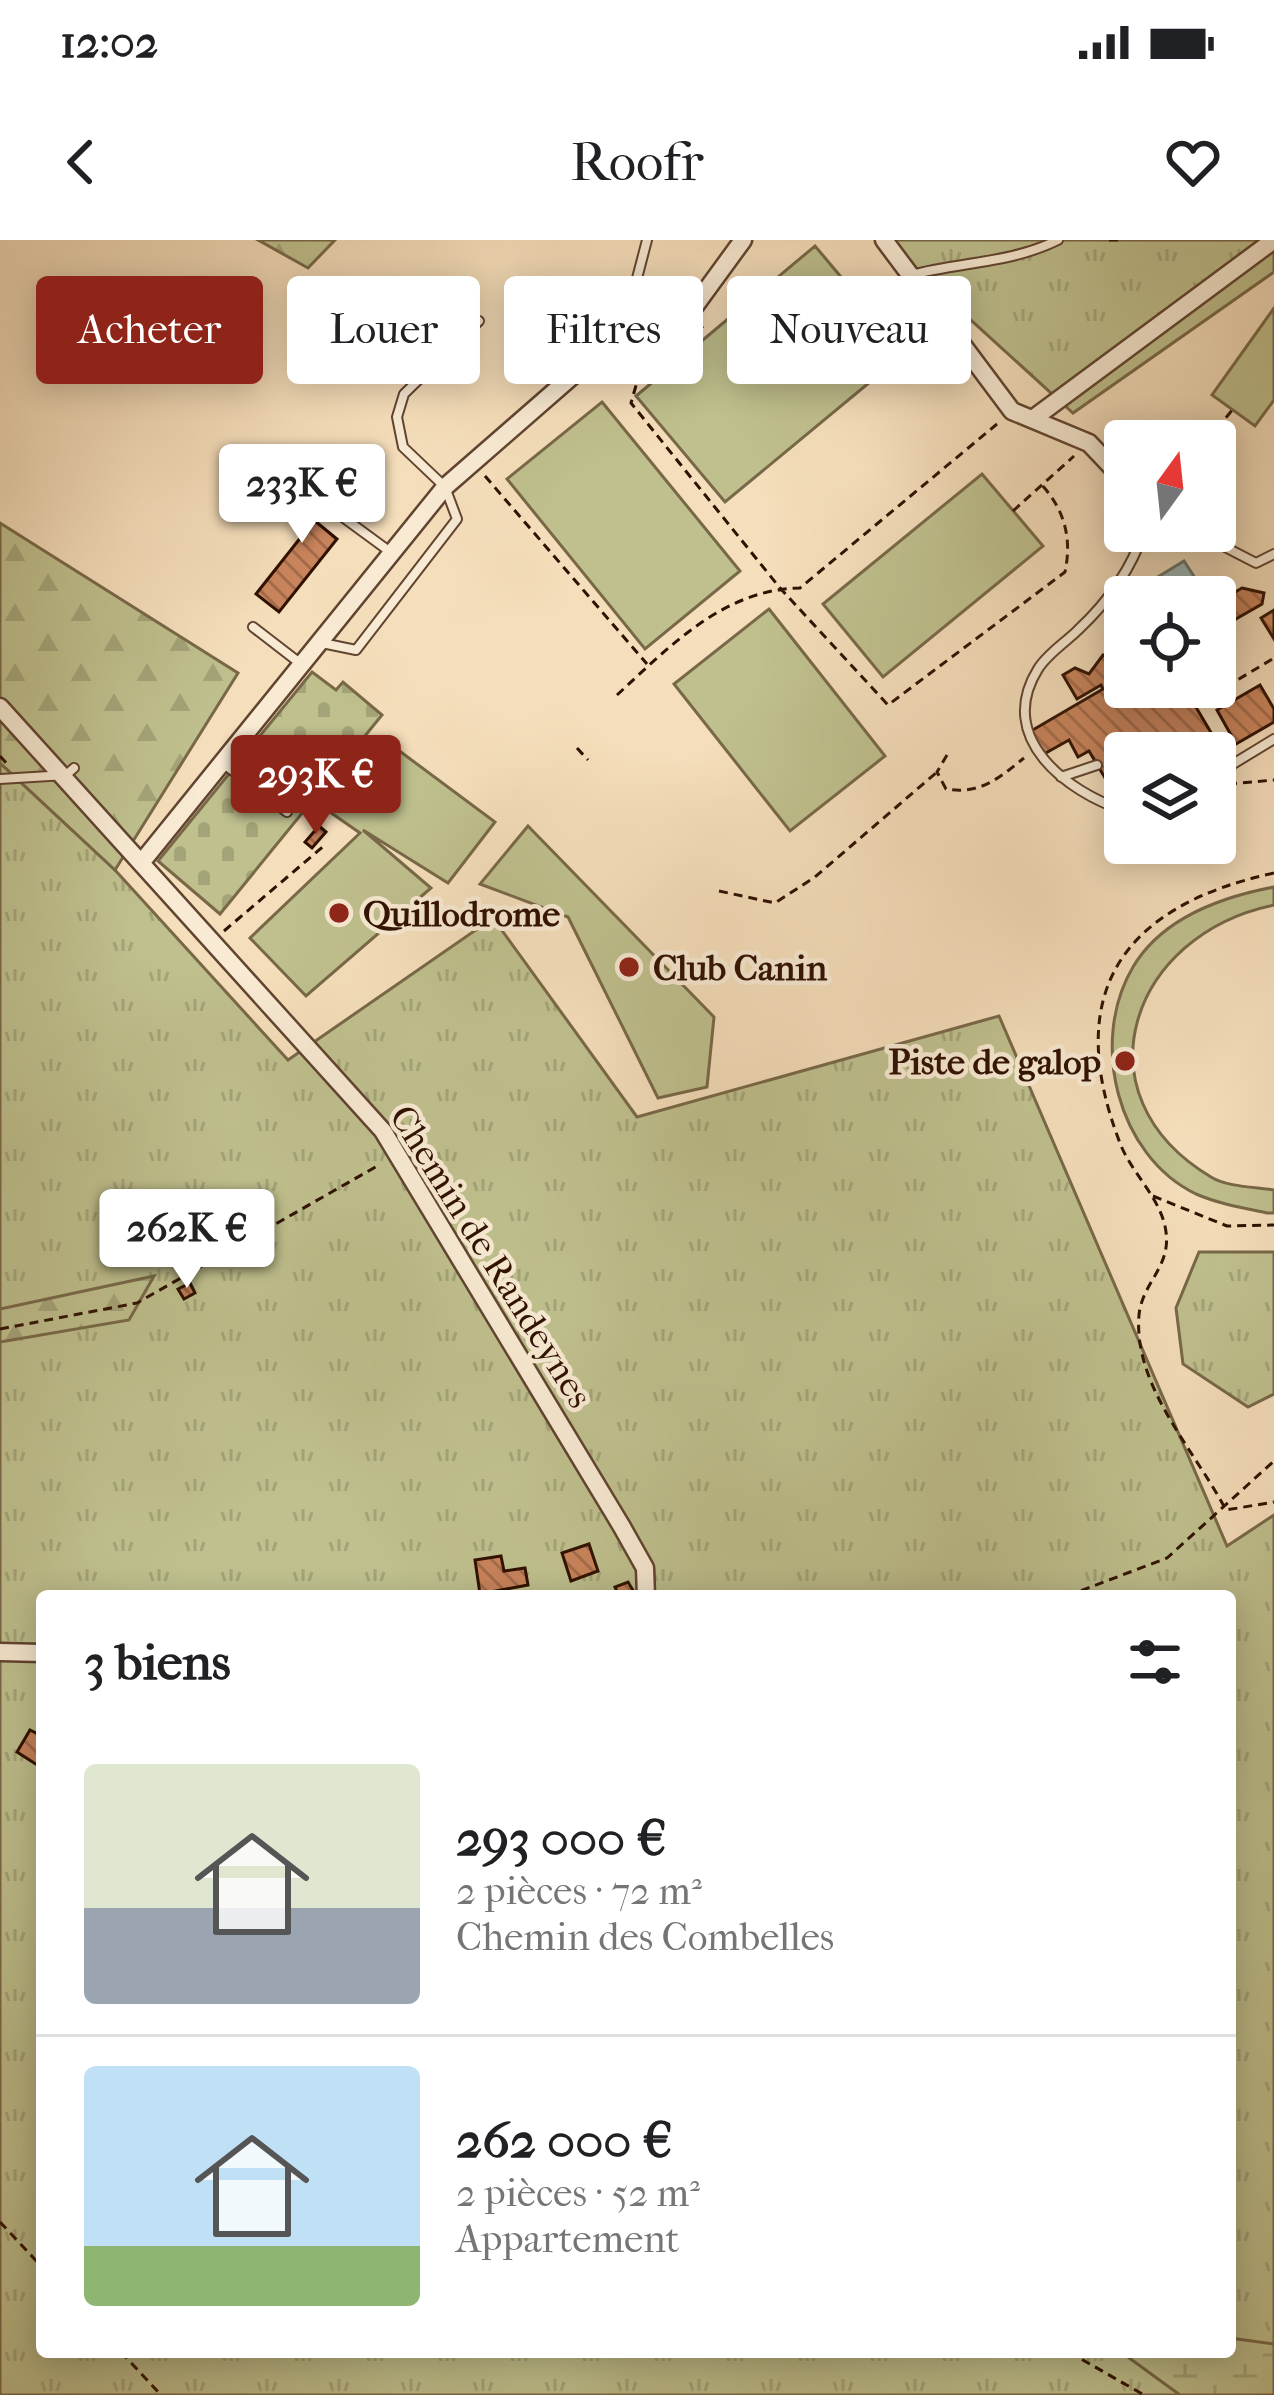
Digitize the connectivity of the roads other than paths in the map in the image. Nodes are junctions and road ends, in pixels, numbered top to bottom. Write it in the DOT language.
graph roads {
  1 [pos="647,240"];
  2 [pos="743,240"];
  3 [pos="884,240"];
  4 [pos="1058,240"];
  5 [pos="1274,240"];
  6 [pos="638,276"];
  7 [pos="909,276"];
  8 [pos="703,295"];
  9 [pos="971,357"];
  10 [pos="414,384"];
  11 [pos="562,384"];
  12 [pos="1034,418"];
  13 [pos="303,454"];
  14 [pos="1104,459"];
  15 [pos="445,488"];
  16 [pos="389,551"];
  17 [pos="1137,552"];
  18 [pos="1236,552"];
  19 [pos="1274,554"];
  20 [pos="253,627"];
  21 [pos="321,642"];
  22 [pos="302,665"];
  23 [pos="0,707"];
  24 [pos="1274,739"];
  25 [pos="222,763"];
  26 [pos="1097,765"];
  27 [pos="1236,765"];
  28 [pos="70,771"];
  29 [pos="1059,778"];
  30 [pos="0,779"];
  31 [pos="1104,803"];
  32 [pos="287,812"];
  33 [pos="141,863"];
  34 [pos="646,1590"];
  35 [pos="0,1652"];
  36 [pos="36,1653"];
  1 -- 6 [label="lane"];
  2 -- 8 [label="street"];
  3 -- 7 [label="street"];
  4 -- 7 [label="lane"];
  5 -- 12 [label="street"];
  9 -- 12 [label="street"];
  10 -- 15 [label="lane"];
  11 -- 15 [label="street"];
  12 -- 14 [label="street"];
  13 -- 16 [label="lane"];
  15 -- 16 [label="street"];
  15 -- 21 [label="lane"];
  16 -- 21 [label="street"];
  17 -- 29 [label="lane"];
  18 -- 19 [label="lane"];
  20 -- 22 [label="lane"];
  21 -- 22 [label="street"];
  22 -- 25 [label="street"];
  23 -- 28 [label="street, Chemin de Randeynes"];
  24 -- 27 [label="lane"];
  25 -- 32 [label="lane"];
  25 -- 33 [label="street"];
  26 -- 29 [label="lane"];
  28 -- 30 [label="lane"];
  28 -- 33 [label="street, Chemin de Randeynes"];
  29 -- 31 [label="lane"];
  33 -- 34 [label="street, Chemin de Randeynes"];
  35 -- 36 [label="street"];
}
